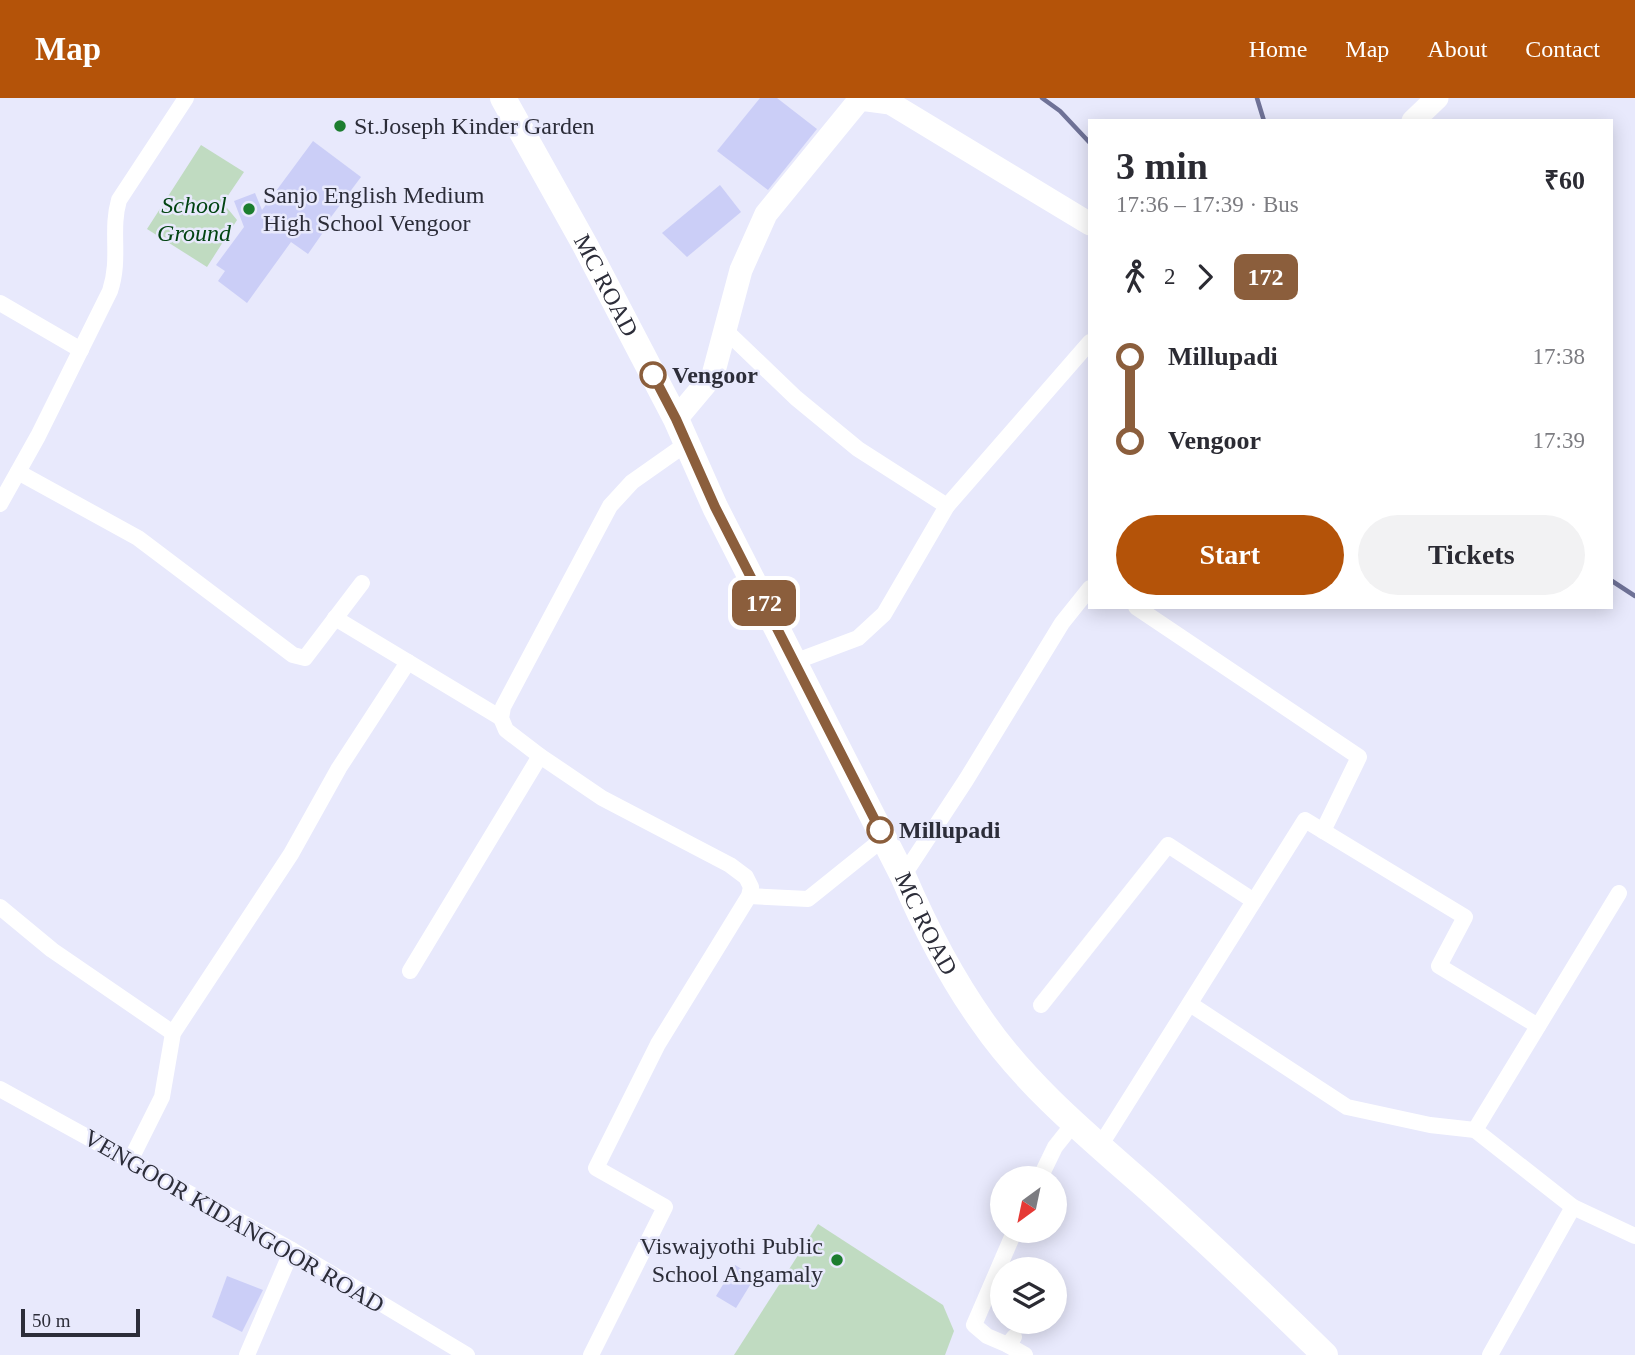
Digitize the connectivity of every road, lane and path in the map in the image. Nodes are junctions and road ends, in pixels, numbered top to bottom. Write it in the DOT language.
graph roads {
  1 [pos="186,98"];
  2 [pos="503,98"];
  3 [pos="1437,98"];
  4 [pos="860,99"];
  5 [pos="1415,119"];
  6 [pos="1088,223"];
  7 [pos="0,303"];
  8 [pos="725,330"];
  9 [pos="1088,344"];
  10 [pos="80,350"];
  11 [pos="676,419"];
  12 [pos="685,444"];
  13 [pos="18,472"];
  14 [pos="0,504"];
  15 [pos="947,506"];
  16 [pos="362,583"];
  17 [pos="1088,590"];
  18 [pos="1139,609"];
  19 [pos="335,618"];
  20 [pos="408,662"];
  21 [pos="794,662"];
  22 [pos="501,718"];
  23 [pos="540,756"];
  24 [pos="1323,831"];
  25 [pos="884,838"];
  26 [pos="903,876"];
  27 [pos="1619,893"];
  28 [pos="749,895"];
  29 [pos="1254,901"];
  30 [pos="0,907"];
  31 [pos="410,971"];
  32 [pos="1190,1004"];
  33 [pos="1041,1005"];
  34 [pos="1538,1026"];
  35 [pos="173,1033"];
  36 [pos="0,1089"];
  37 [pos="1074,1123"];
  38 [pos="1475,1130"];
  39 [pos="1100,1146"];
  40 [pos="131,1159"];
  41 [pos="1046,1166"];
  42 [pos="1573,1207"];
  43 [pos="1635,1236"];
  44 [pos="1009,1243"];
  45 [pos="292,1250"];
  46 [pos="247,1355"];
  47 [pos="467,1355"];
  48 [pos="591,1355"];
  49 [pos="1025,1355"];
  50 [pos="1325,1355"];
  51 [pos="1490,1355"];
  1 -- 10 [label="street"];
  2 -- 11 [label="main road, MC ROAD"];
  3 -- 5 [label="street"];
  4 -- 6 [label="street"];
  4 -- 8 [label="street"];
  7 -- 10 [label="street"];
  8 -- 11 [label="street"];
  8 -- 15 [label="street"];
  9 -- 15 [label="street"];
  10 -- 13 [label="street"];
  11 -- 12 [label="main road, MC ROAD"];
  12 -- 21 [label="main road, MC ROAD"];
  12 -- 22 [label="street"];
  13 -- 14 [label="street"];
  13 -- 19 [label="street"];
  15 -- 21 [label="street"];
  16 -- 19 [label="street"];
  17 -- 26 [label="street"];
  18 -- 24 [label="street"];
  19 -- 20 [label="street"];
  20 -- 22 [label="street"];
  20 -- 35 [label="street"];
  21 -- 25 [label="main road, MC ROAD"];
  22 -- 23 [label="street"];
  23 -- 28 [label="street"];
  23 -- 31 [label="street"];
  24 -- 29 [label="street"];
  24 -- 34 [label="street"];
  25 -- 26 [label="main road, MC ROAD"];
  25 -- 28 [label="street"];
  26 -- 37 [label="main road, MC ROAD"];
  27 -- 34 [label="street"];
  28 -- 48 [label="street"];
  29 -- 32 [label="street"];
  29 -- 33 [label="street"];
  30 -- 35 [label="street"];
  32 -- 38 [label="street"];
  32 -- 39 [label="street"];
  34 -- 38 [label="street"];
  35 -- 40 [label="street"];
  36 -- 40 [label="street, VENGOOR KIDANGOOR ROAD"];
  37 -- 39 [label="main road, MC ROAD"];
  37 -- 41 [label="street"];
  38 -- 42 [label="street"];
  39 -- 50 [label="main road, MC ROAD"];
  40 -- 45 [label="street, VENGOOR KIDANGOOR ROAD"];
  42 -- 43 [label="street"];
  42 -- 51 [label="street"];
  44 -- 49 [label="street"];
  45 -- 46 [label="street"];
  45 -- 47 [label="street, VENGOOR KIDANGOOR ROAD"];
}
